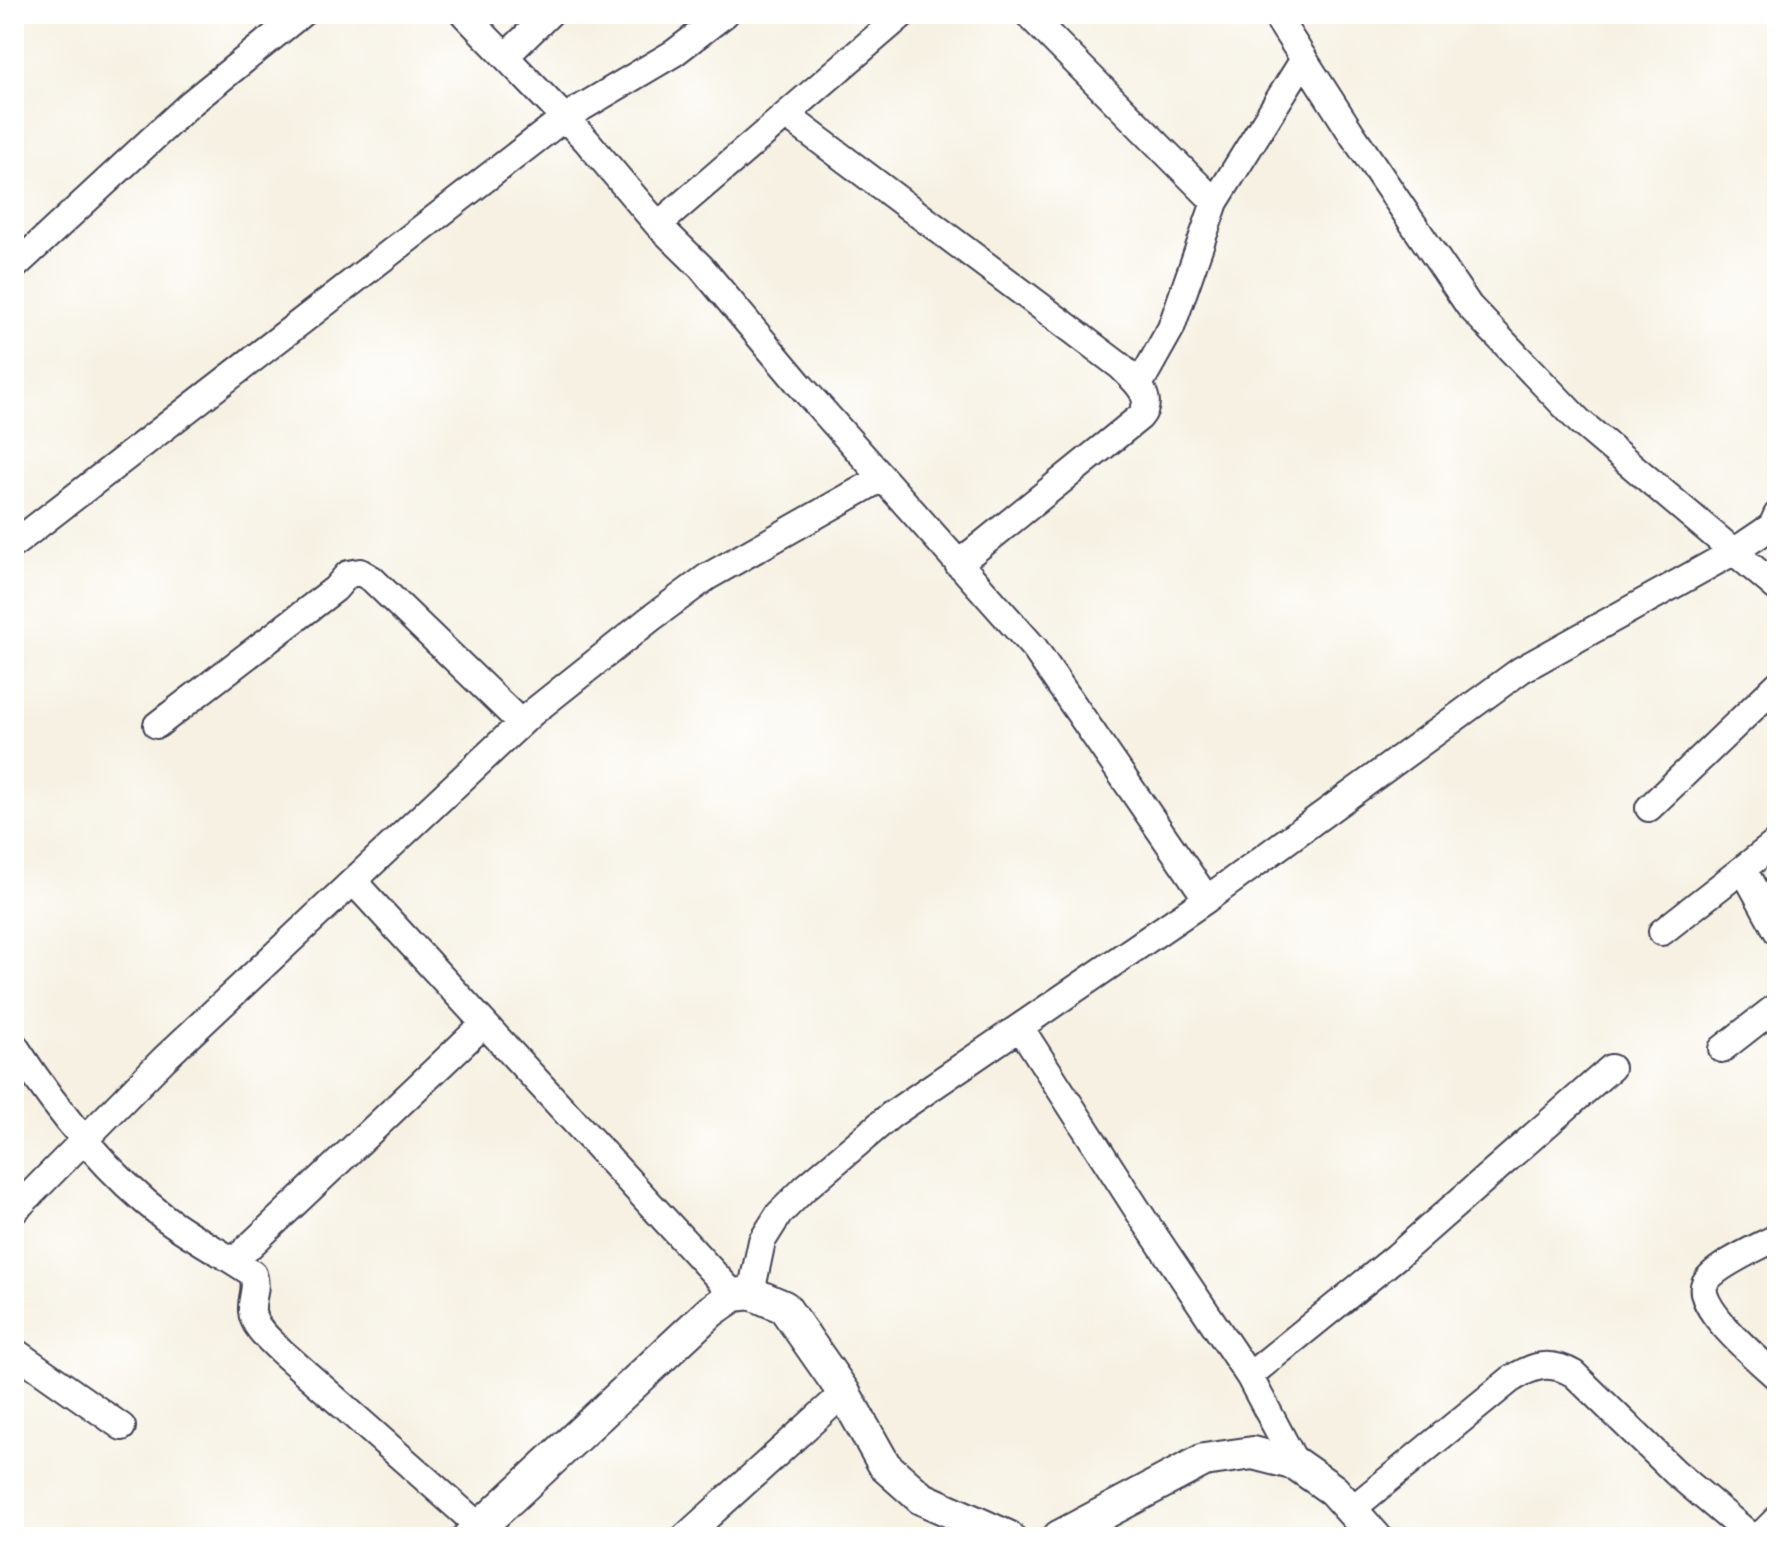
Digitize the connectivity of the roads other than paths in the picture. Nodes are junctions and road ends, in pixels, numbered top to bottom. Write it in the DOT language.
graph roads {
  1 [pos="301,14"];
  2 [pos="464,14"];
  3 [pos="549,14"];
  4 [pos="725,14"];
  5 [pos="903,14"];
  6 [pos="1028,14"];
  7 [pos="1275,14"];
  8 [pos="506,56"];
  9 [pos="1304,59"];
  10 [pos="786,115"];
  11 [pos="564,118"];
  12 [pos="1215,202"];
  13 [pos="658,225"];
  14 [pos="14,267"];
  15 [pos="1139,385"];
  16 [pos="882,478"];
  17 [pos="1777,515"];
  18 [pos="14,544"];
  19 [pos="1735,551"];
  20 [pos="958,564"];
  21 [pos="1777,588"];
  22 [pos="1777,685"];
  23 [pos="521,723"];
  24 [pos="157,725"];
  25 [pos="1649,808"];
  26 [pos="1777,842"];
  27 [pos="1743,869"];
  28 [pos="353,881"];
  29 [pos="1207,899"];
  30 [pos="1777,931"];
  31 [pos="1662,932"];
  32 [pos="1777,1006"];
  33 [pos="484,1024"];
  34 [pos="1020,1027"];
  35 [pos="14,1045"];
  36 [pos="1722,1049"];
  37 [pos="1611,1068"];
  38 [pos="84,1140"];
  39 [pos="14,1211"];
  40 [pos="1777,1237"];
  41 [pos="234,1261"];
  42 [pos="743,1294"];
  43 [pos="14,1351"];
  44 [pos="1249,1376"];
  45 [pos="1777,1377"];
  46 [pos="844,1393"];
  47 [pos="122,1427"];
  48 [pos="1296,1464"];
  49 [pos="1351,1510"];
  50 [pos="1777,1519"];
  51 [pos="474,1532"];
  52 [pos="702,1532"];
  53 [pos="1008,1537"];
  54 [pos="1059,1537"];
  55 [pos="1375,1537"];
  56 [pos="1752,1537"];
  57 [pos="1759,1537"];
  1 -- 14 [label="street"];
  2 -- 8 [label="street"];
  3 -- 8 [label="street"];
  4 -- 11 [label="street"];
  5 -- 10 [label="street"];
  6 -- 12 [label="street"];
  7 -- 9 [label="street"];
  8 -- 11 [label="street"];
  9 -- 12 [label="street"];
  9 -- 19 [label="street"];
  10 -- 13 [label="street"];
  10 -- 15 [label="street"];
  11 -- 13 [label="street"];
  11 -- 18 [label="street"];
  12 -- 15 [label="street"];
  13 -- 16 [label="street"];
  15 -- 20 [label="street"];
  16 -- 20 [label="street"];
  16 -- 23 [label="street"];
  17 -- 19 [label="street"];
  19 -- 21 [label="street"];
  19 -- 29 [label="street"];
  20 -- 29 [label="street"];
  22 -- 25 [label="street"];
  23 -- 24 [label="street"];
  23 -- 28 [label="street"];
  26 -- 27 [label="street"];
  27 -- 30 [label="street"];
  27 -- 31 [label="street"];
  28 -- 33 [label="street"];
  28 -- 38 [label="street"];
  29 -- 34 [label="street"];
  32 -- 36 [label="street"];
  33 -- 41 [label="street"];
  33 -- 42 [label="street"];
  34 -- 42 [label="street"];
  34 -- 44 [label="street"];
  35 -- 38 [label="street"];
  37 -- 44 [label="street"];
  38 -- 39 [label="street"];
  38 -- 41 [label="street"];
  40 -- 45 [label="street"];
  41 -- 51 [label="street"];
  42 -- 46 [label="street"];
  42 -- 51 [label="street"];
  43 -- 47 [label="street"];
  44 -- 48 [label="street"];
  46 -- 52 [label="street"];
  46 -- 53 [label="street"];
  48 -- 49 [label="street"];
  48 -- 54 [label="street"];
  49 -- 55 [label="street"];
  49 -- 56 [label="street"];
  50 -- 57 [label="street"];
}
